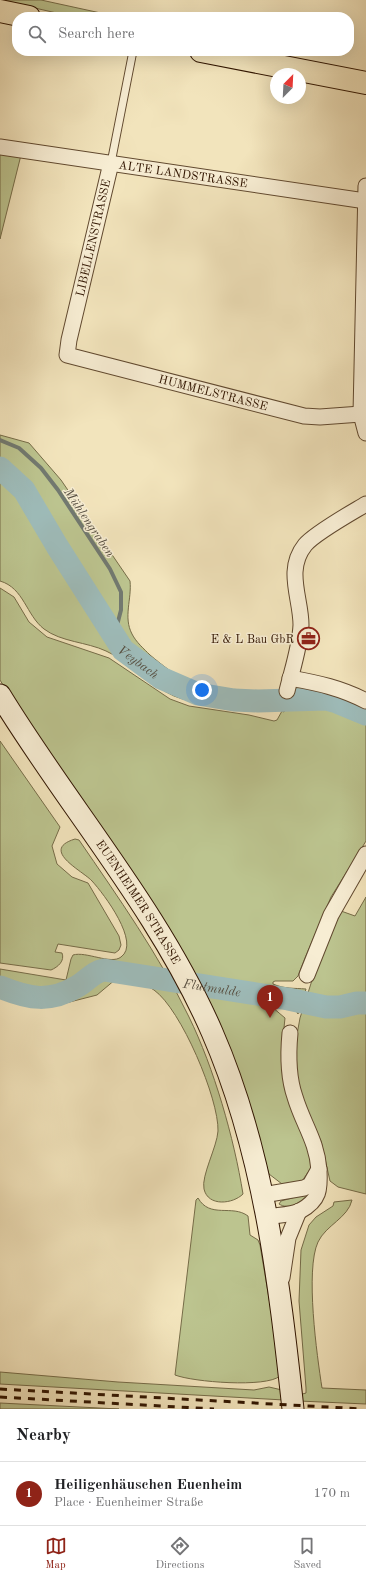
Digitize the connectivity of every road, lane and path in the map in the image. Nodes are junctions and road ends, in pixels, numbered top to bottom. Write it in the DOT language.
graph roads {
  1 [pos="0,11"];
  2 [pos="12,13"];
  3 [pos="132,56"];
  4 [pos="227,56"];
  5 [pos="366,83"];
  6 [pos="0,147"];
  7 [pos="111,163"];
  8 [pos="366,196"];
  9 [pos="67,355"];
  10 [pos="364,388"];
  11 [pos="361,414"];
  12 [pos="366,433"];
  13 [pos="366,504"];
  14 [pos="0,695"];
  15 [pos="366,701"];
  16 [pos="366,854"];
  17 [pos="307,975"];
  18 [pos="290,1033"];
  19 [pos="319,1170"];
  20 [pos="262,1195"];
  21 [pos="299,1212"];
  22 [pos="267,1217"];
  23 [pos="280,1296"];
  24 [pos="293,1409"];
  1 -- 2 [label="main road"];
  3 -- 7 [label="lane, LIBELLENSTRASSE"];
  4 -- 5 [label="main road"];
  6 -- 7 [label="street, ALTE LANDSTRASSE"];
  7 -- 8 [label="street, ALTE LANDSTRASSE"];
  7 -- 9 [label="street, LIBELLENSTRASSE"];
  8 -- 10 [label="street"];
  9 -- 11 [label="street, HUMMELSTRASSE"];
  10 -- 11 [label="street"];
  11 -- 12 [label="street"];
  13 -- 15 [label="street"];
  14 -- 20 [label="main road, EUENHEIMER STRASSE"];
  16 -- 17 [label="street"];
  18 -- 19 [label="street, EUENHEIMER STRASSE"];
  19 -- 20 [label="street"];
  19 -- 21 [label="street, EUENHEIMER STRASSE"];
  20 -- 22 [label="main road, EUENHEIMER STRASSE"];
  21 -- 22 [label="street"];
  21 -- 23 [label="street, EUENHEIMER STRASSE"];
  22 -- 23 [label="main road, EUENHEIMER STRASSE"];
  23 -- 24 [label="main road, EUENHEIMER STRASSE"];
}
